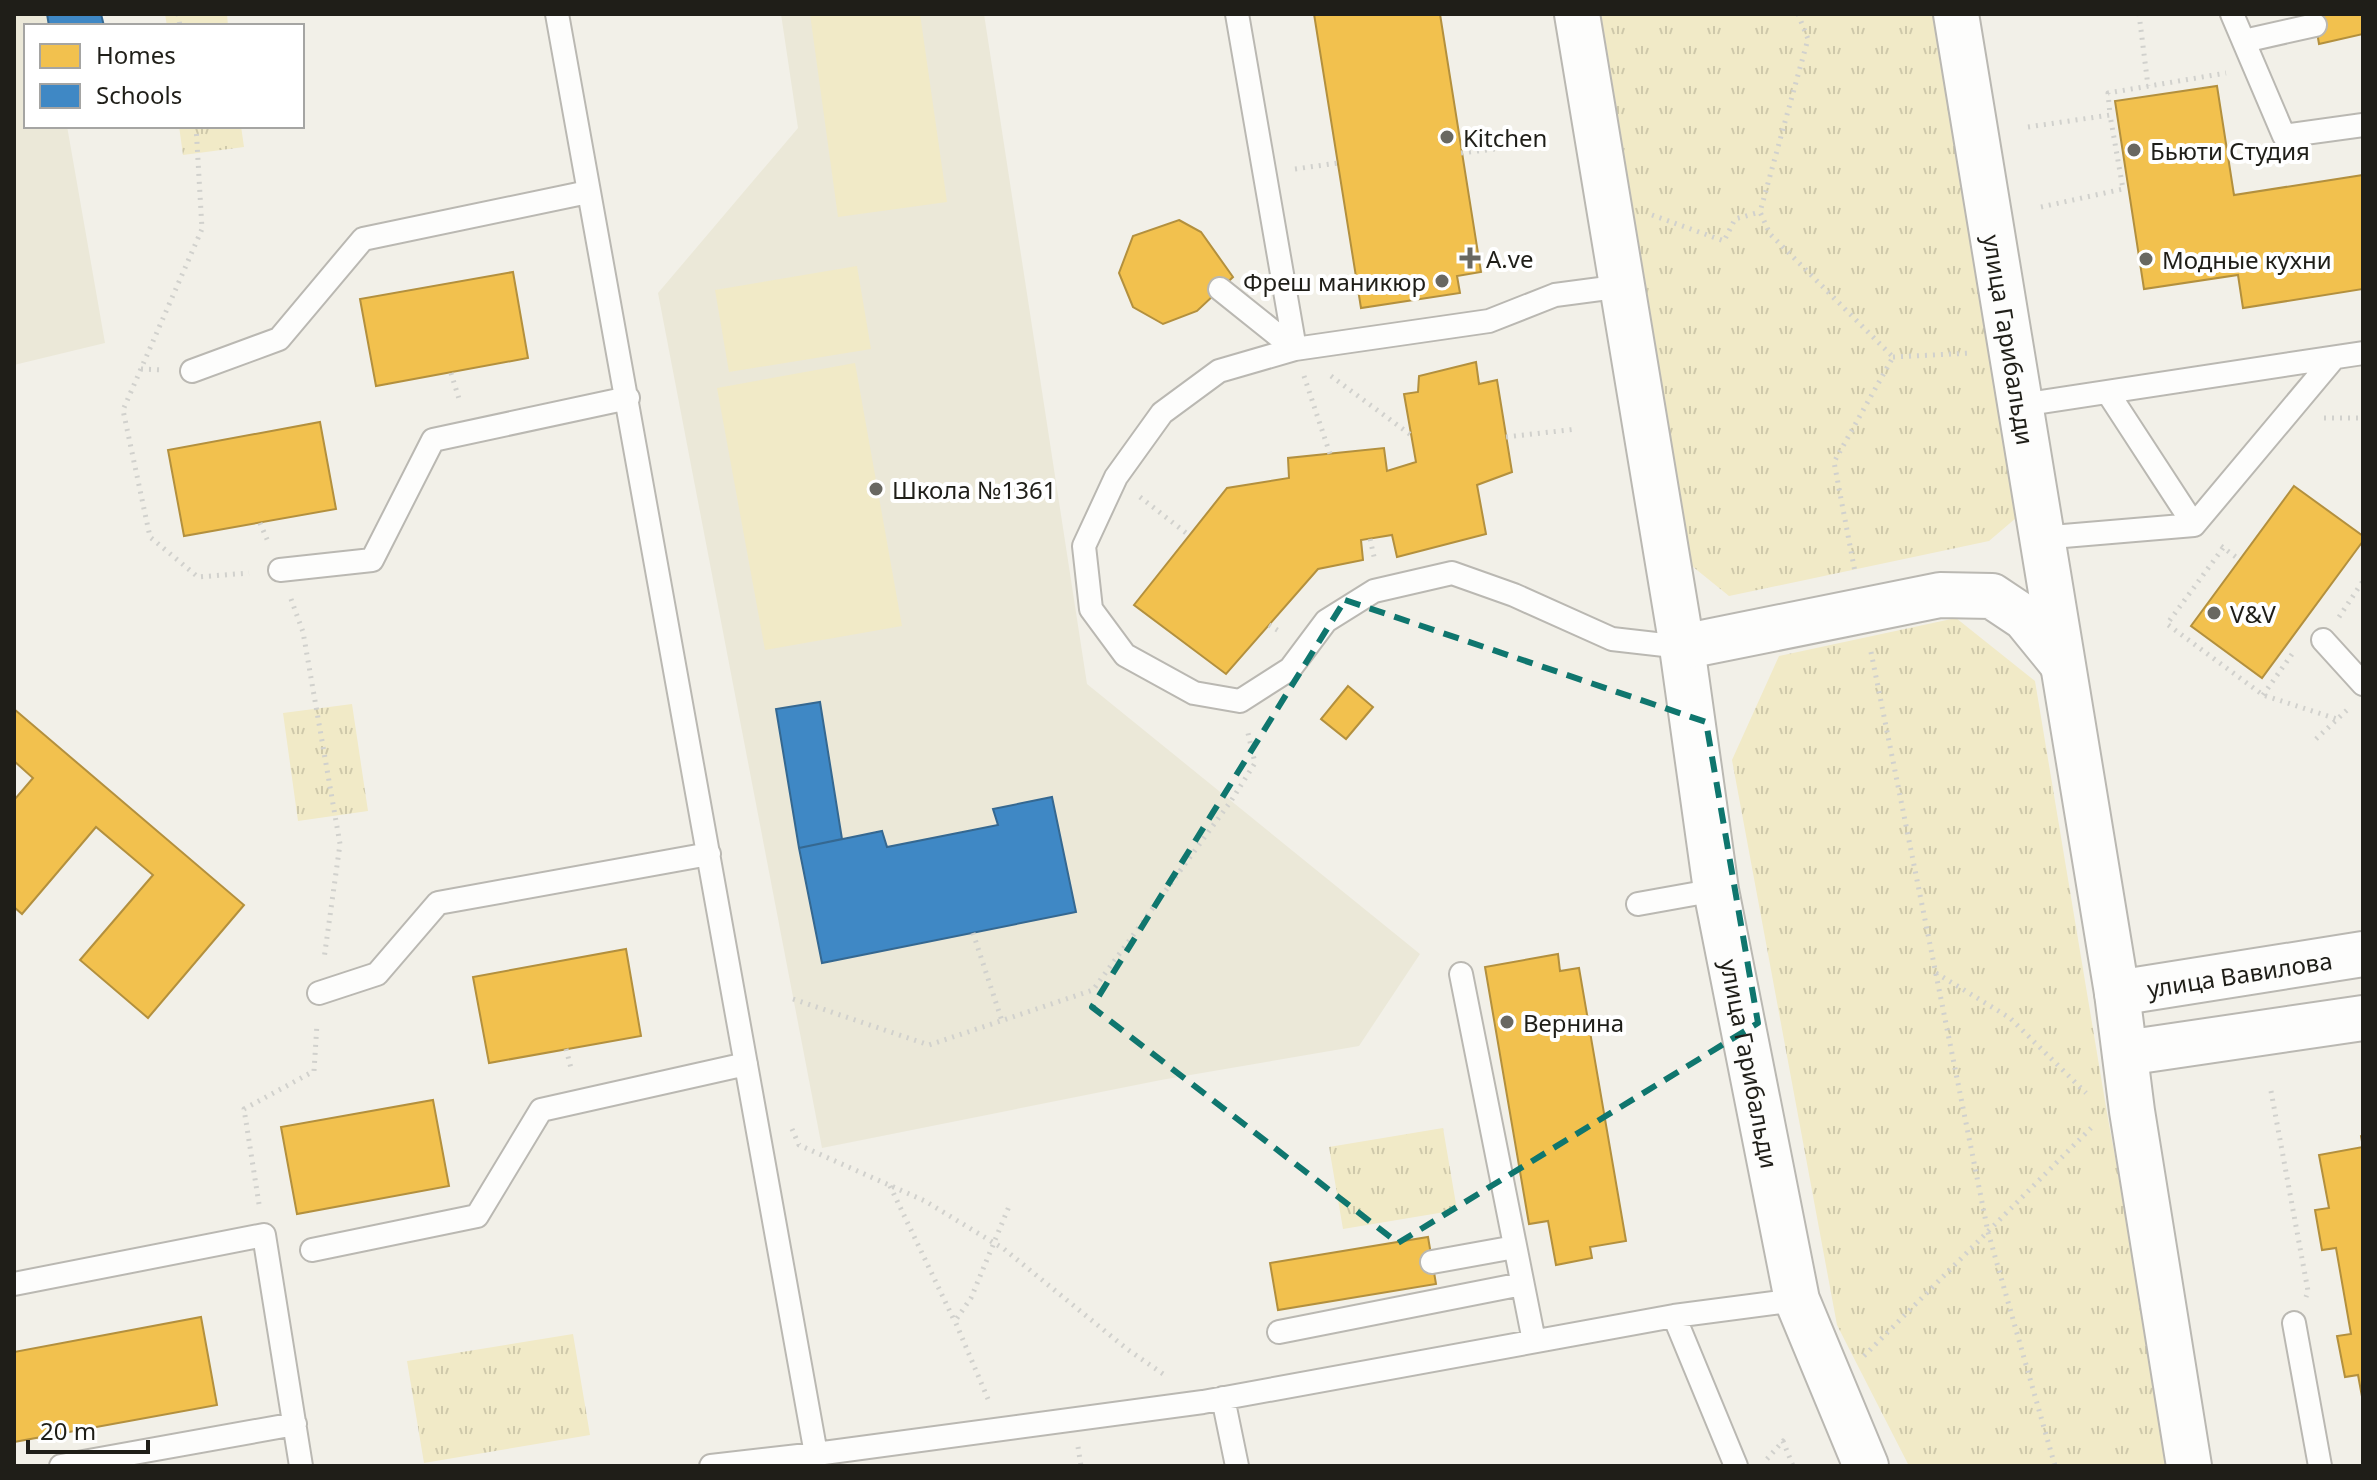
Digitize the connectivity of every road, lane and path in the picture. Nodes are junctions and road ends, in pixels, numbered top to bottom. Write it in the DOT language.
graph roads {
  1 [pos="557,14"];
  2 [pos="1237,14"];
  3 [pos="1577,14"];
  4 [pos="1798,14"];
  5 [pos="2139,14"];
  6 [pos="2232,14"];
  7 [pos="1960,15"];
  8 [pos="2315,25"];
  9 [pos="2244,41"];
  10 [pos="2255,69"];
  11 [pos="2148,86"];
  12 [pos="2110,115"];
  13 [pos="2363,125"];
  14 [pos="2028,127"];
  15 [pos="196,128"];
  16 [pos="1529,145"];
  17 [pos="1461,153"];
  18 [pos="1338,163"];
  19 [pos="1264,173"];
  20 [pos="588,192"];
  21 [pos="2041,207"];
  22 [pos="1760,212"];
  23 [pos="1649,213"];
  24 [pos="1623,286"];
  25 [pos="1220,289"];
  26 [pos="1295,349"];
  27 [pos="1978,352"];
  28 [pos="2363,353"];
  29 [pos="1893,357"];
  30 [pos="2334,358"];
  31 [pos="192,371"];
  32 [pos="2108,393"];
  33 [pos="628,398"];
  34 [pos="2021,405"];
  35 [pos="1577,429"];
  36 [pos="1411,435"];
  37 [pos="1506,437"];
  38 [pos="1330,454"];
  39 [pos="1116,477"];
  40 [pos="2194,525"];
  41 [pos="1190,536"];
  42 [pos="2040,538"];
  43 [pos="2240,560"];
  44 [pos="280,570"];
  45 [pos="2363,581"];
  46 [pos="1858,585"];
  47 [pos="2323,640"];
  48 [pos="2300,643"];
  49 [pos="1682,647"];
  50 [pos="1871,648"];
  51 [pos="2063,664"];
  52 [pos="2359,693"];
  53 [pos="2263,695"];
  54 [pos="1240,701"];
  55 [pos="2337,719"];
  56 [pos="2316,739"];
  57 [pos="709,854"];
  58 [pos="1716,890"];
  59 [pos="1638,904"];
  60 [pos="973,933"];
  61 [pos="2363,954"];
  62 [pos="1936,973"];
  63 [pos="1461,974"];
  64 [pos="319,993"];
  65 [pos="2117,993"];
  66 [pos="793,999"];
  67 [pos="2363,1018"];
  68 [pos="1002,1021"];
  69 [pos="2125,1053"];
  70 [pos="746,1064"];
  71 [pos="2271,1091"];
  72 [pos="2096,1102"];
  73 [pos="787,1118"];
  74 [pos="2096,1123"];
  75 [pos="890,1186"];
  76 [pos="1010,1204"];
  77 [pos="1988,1232"];
  78 [pos="264,1235"];
  79 [pos="994,1243"];
  80 [pos="1515,1247"];
  81 [pos="312,1250"];
  82 [pos="1432,1262"];
  83 [pos="14,1284"];
  84 [pos="1522,1284"];
  85 [pos="1797,1300"];
  86 [pos="1674,1316"];
  87 [pos="955,1321"];
  88 [pos="2294,1323"];
  89 [pos="1279,1332"];
  90 [pos="1534,1341"];
  91 [pos="1855,1365"];
  92 [pos="1213,1400"];
  93 [pos="295,1424"];
  94 [pos="1000,1429"];
  95 [pos="816,1454"];
  96 [pos="61,1466"];
  97 [pos="301,1466"];
  98 [pos="711,1466"];
  99 [pos="1237,1466"];
  100 [pos="1736,1466"];
  101 [pos="1761,1466"];
  102 [pos="1793,1466"];
  103 [pos="1866,1466"];
  104 [pos="2055,1466"];
  105 [pos="2189,1466"];
  106 [pos="2320,1466"];
  1 -- 20 [label="lane"];
  2 -- 19 [label="lane"];
  3 -- 24 [label="street, улица Гарибальди"];
  4 -- 22 [label="path"];
  5 -- 11 [label="path"];
  6 -- 9 [label="lane"];
  7 -- 34 [label="street, улица Гарибальди"];
  8 -- 9 [label="lane"];
  9 -- 10 [label="lane"];
  10 -- 11 [label="path"];
  10 -- 13 [label="lane"];
  11 -- 12 [label="path"];
  12 -- 14 [label="path"];
  12 -- 21 [label="path"];
  15 -- 44 [label="path"];
  16 -- 17 [label="path"];
  18 -- 19 [label="path"];
  19 -- 26 [label="lane"];
  20 -- 31 [label="lane"];
  20 -- 33 [label="lane"];
  22 -- 23 [label="path"];
  22 -- 29 [label="path"];
  24 -- 26 [label="lane"];
  24 -- 49 [label="street, улица Гарибальди"];
  25 -- 26 [label="lane"];
  26 -- 36 [label="path"];
  26 -- 38 [label="path"];
  26 -- 39 [label="lane"];
  27 -- 29 [label="path"];
  28 -- 30 [label="lane"];
  29 -- 46 [label="path"];
  30 -- 32 [label="lane"];
  30 -- 40 [label="lane"];
  32 -- 34 [label="lane"];
  32 -- 40 [label="lane"];
  33 -- 44 [label="lane"];
  33 -- 57 [label="lane"];
  34 -- 42 [label="street, улица Гарибальди"];
  35 -- 37 [label="path"];
  39 -- 41 [label="path"];
  39 -- 54 [label="lane"];
  40 -- 42 [label="lane"];
  42 -- 51 [label="street, улица Гарибальди"];
  43 -- 53 [label="path"];
  44 -- 64 [label="path"];
  45 -- 47 [label="path"];
  47 -- 52 [label="lane"];
  48 -- 53 [label="path"];
  49 -- 51 [label="street"];
  49 -- 54 [label="lane"];
  49 -- 58 [label="street, улица Гарибальди"];
  50 -- 62 [label="path"];
  51 -- 65 [label="street, улица Гарибальди"];
  52 -- 55 [label="path"];
  53 -- 55 [label="path"];
  54 -- 68 [label="path"];
  55 -- 56 [label="path"];
  57 -- 64 [label="lane"];
  57 -- 70 [label="lane"];
  58 -- 59 [label="lane"];
  58 -- 85 [label="street, улица Гарибальди"];
  60 -- 68 [label="path"];
  61 -- 65 [label="street, улица Вавилова"];
  62 -- 72 [label="path"];
  62 -- 77 [label="path"];
  63 -- 80 [label="lane"];
  64 -- 78 [label="path"];
  65 -- 69 [label="street, улица Гарибальди"];
  66 -- 68 [label="path"];
  67 -- 69 [label="street"];
  69 -- 105 [label="street, улица Гарибальди"];
  70 -- 81 [label="lane"];
  70 -- 95 [label="lane"];
  71 -- 88 [label="path"];
  73 -- 75 [label="path"];
  74 -- 77 [label="path"];
  75 -- 79 [label="path"];
  75 -- 87 [label="path"];
  76 -- 79 [label="path"];
  77 -- 91 [label="path"];
  77 -- 104 [label="path"];
  78 -- 83 [label="lane"];
  78 -- 93 [label="lane"];
  79 -- 87 [label="path"];
  79 -- 92 [label="path"];
  80 -- 82 [label="lane"];
  80 -- 84 [label="lane"];
  84 -- 89 [label="lane"];
  84 -- 90 [label="lane"];
  85 -- 86 [label="lane"];
  85 -- 103 [label="street, улица Гарибальди"];
  86 -- 90 [label="lane"];
  86 -- 100 [label="lane"];
  87 -- 94 [label="path"];
  88 -- 106 [label="lane"];
  90 -- 92 [label="lane"];
  92 -- 94 [label="lane"];
  92 -- 99 [label="lane"];
  93 -- 96 [label="lane"];
  93 -- 97 [label="lane"];
  94 -- 95 [label="lane"];
  95 -- 98 [label="lane"];
  101 -- 102 [label="path"];
}
